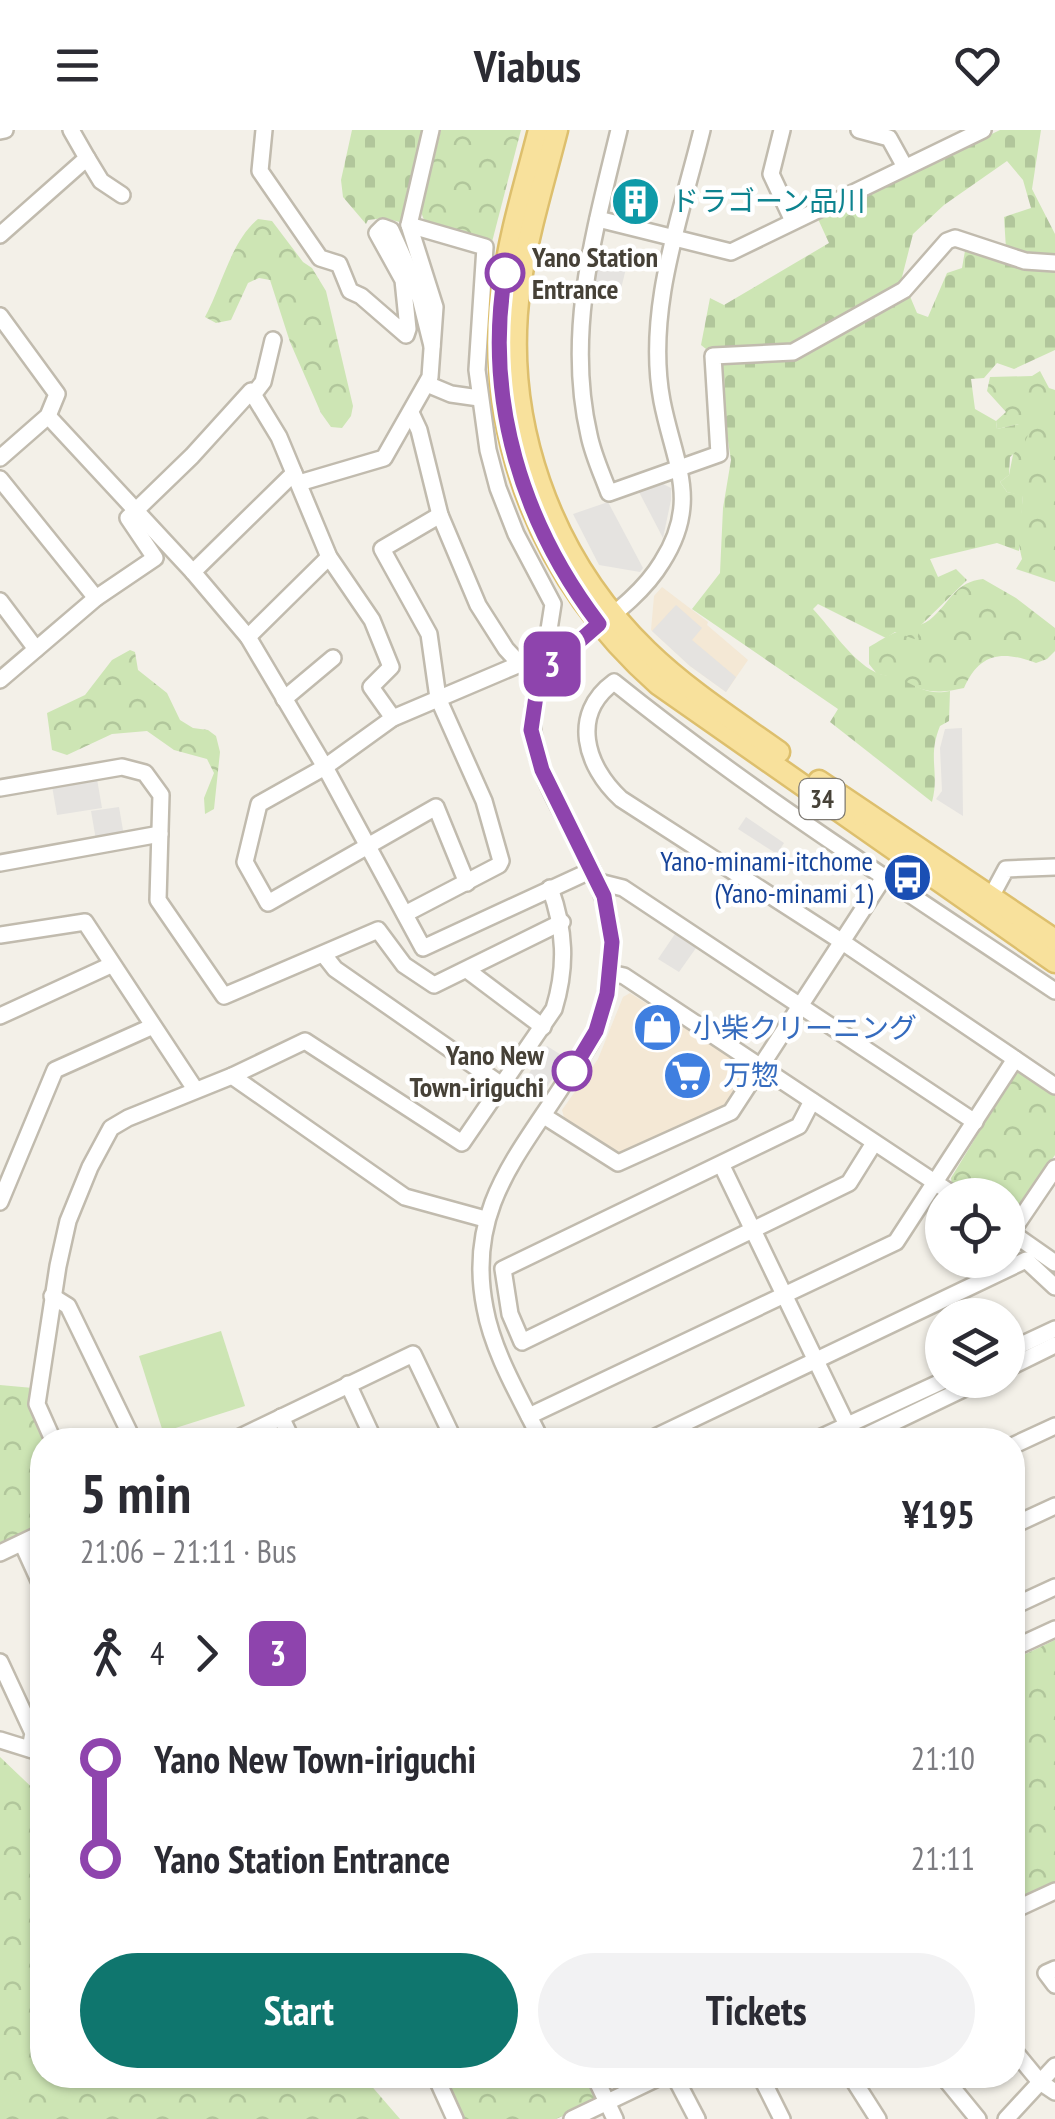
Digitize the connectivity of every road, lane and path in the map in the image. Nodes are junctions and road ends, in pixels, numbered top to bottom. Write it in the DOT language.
graph roads {
  1 [pos="71,130"];
  2 [pos="264,130"];
  3 [pos="431,130"];
  4 [pos="539,130"];
  5 [pos="558,130"];
  6 [pos="620,130"];
  7 [pos="702,130"];
  8 [pos="782,130"];
  9 [pos="858,130"];
  10 [pos="982,130"];
  11 [pos="87,158"];
  12 [pos="905,167"];
  13 [pos="122,195"];
  14 [pos="598,219"];
  15 [pos="793,221"];
  16 [pos="410,225"];
  17 [pos="0,236"];
  18 [pos="676,238"];
  19 [pos="1055,263"];
  20 [pos="0,316"];
  21 [pos="6,336"];
  22 [pos="272,340"];
  23 [pos="432,346"];
  24 [pos="426,384"];
  25 [pos="253,394"];
  26 [pos="479,398"];
  27 [pos="412,415"];
  28 [pos="48,416"];
  29 [pos="0,458"];
  30 [pos="680,467"];
  31 [pos="296,478"];
  32 [pos="0,479"];
  33 [pos="135,510"];
  34 [pos="440,515"];
  35 [pos="329,558"];
  36 [pos="194,572"];
  37 [pos="96,598"];
  38 [pos="0,600"];
  39 [pos="606,619"];
  40 [pos="248,637"];
  41 [pos="36,649"];
  42 [pos="333,658"];
  43 [pos="520,664"];
  44 [pos="0,680"];
  45 [pos="438,698"];
  46 [pos="284,700"];
  47 [pos="392,718"];
  48 [pos="325,766"];
  49 [pos="0,788"];
  50 [pos="160,834"];
  51 [pos="365,845"];
  52 [pos="0,863"];
  53 [pos="1055,866"];
  54 [pos="596,876"];
  55 [pos="884,876"];
  56 [pos="467,882"];
  57 [pos="550,888"];
  58 [pos="992,895"];
  59 [pos="404,914"];
  60 [pos="562,922"];
  61 [pos="0,935"];
  62 [pos="1055,940"];
  63 [pos="841,941"];
  64 [pos="324,955"];
  65 [pos="1055,962"];
  66 [pos="111,965"];
  67 [pos="467,970"];
  68 [pos="610,973"];
  69 [pos="1055,991"];
  70 [pos="799,1006"];
  71 [pos="0,1016"];
  72 [pos="151,1027"];
  73 [pos="543,1027"];
  74 [pos="1014,1059"];
  75 [pos="760,1066"];
  76 [pos="232,1076"];
  77 [pos="504,1086"];
  78 [pos="1055,1086"];
  79 [pos="195,1089"];
  80 [pos="812,1102"];
  81 [pos="544,1116"];
  82 [pos="975,1122"];
  83 [pos="874,1143"];
  84 [pos="722,1166"];
  85 [pos="1054,1171"];
  86 [pos="927,1178"];
  87 [pos="938,1178"];
  88 [pos="925,1198"];
  89 [pos="0,1202"];
  90 [pos="1025,1210"];
  91 [pos="485,1220"];
  92 [pos="752,1229"];
  93 [pos="1025,1243"];
  94 [pos="1055,1263"];
  95 [pos="1055,1287"];
  96 [pos="784,1294"];
  97 [pos="52,1296"];
  98 [pos="1055,1330"];
  99 [pos="1025,1343"];
  100 [pos="1055,1345"];
  101 [pos="816,1360"];
  102 [pos="1025,1360"];
  103 [pos="348,1384"];
  104 [pos="925,1389"];
  105 [pos="944,1398"];
  106 [pos="529,1416"];
  107 [pos="281,1417"];
  108 [pos="847,1424"];
  109 [pos="1055,1426"];
  110 [pos="48,1428"];
  111 [pos="127,1428"];
  112 [pos="259,1428"];
  113 [pos="286,1428"];
  114 [pos="368,1428"];
  115 [pos="448,1428"];
  116 [pos="535,1428"];
  117 [pos="674,1428"];
  118 [pos="839,1428"];
  119 [pos="882,1428"];
  120 [pos="1025,1440"];
  121 [pos="1055,1506"];
  122 [pos="1025,1520"];
  123 [pos="30,1540"];
  124 [pos="22,1544"];
  125 [pos="0,1554"];
  126 [pos="30,1561"];
  127 [pos="1055,1586"];
  128 [pos="1025,1601"];
  129 [pos="1055,1629"];
  130 [pos="1025,1643"];
  131 [pos="0,1662"];
  132 [pos="30,1727"];
  133 [pos="0,1740"];
  134 [pos="30,1749"];
  135 [pos="1055,1891"];
  136 [pos="1025,1905"];
  137 [pos="1055,1969"];
  138 [pos="1055,1985"];
  139 [pos="1025,2064"];
  140 [pos="1055,2066"];
  141 [pos="1040,2082"];
  142 [pos="441,2088"];
  143 [pos="600,2088"];
  144 [pos="637,2088"];
  145 [pos="681,2088"];
  146 [pos="766,2088"];
  147 [pos="858,2088"];
  148 [pos="953,2088"];
  149 [pos="1055,2092"];
  150 [pos="607,2102"];
  151 [pos="455,2119"];
  152 [pos="572,2119"];
  153 [pos="615,2119"];
  154 [pos="697,2119"];
  155 [pos="782,2119"];
  156 [pos="878,2119"];
  157 [pos="978,2119"];
  158 [pos="1006,2119"];
  1 -- 11 [label="street"];
  2 -- 23 [label="street"];
  3 -- 16 [label="street"];
  4 -- 39 [label="main road, 34"];
  5 -- 39 [label="main road, 34"];
  6 -- 14 [label="street"];
  7 -- 18 [label="street"];
  8 -- 15 [label="street"];
  9 -- 12 [label="street"];
  10 -- 12 [label="street"];
  11 -- 13 [label="street"];
  11 -- 17 [label="street"];
  12 -- 15 [label="street"];
  14 -- 18 [label="street"];
  14 -- 30 [label="street"];
  15 -- 18 [label="street"];
  16 -- 23 [label="street"];
  16 -- 26 [label="street"];
  18 -- 30 [label="street"];
  19 -- 30 [label="street"];
  20 -- 21 [label="street"];
  21 -- 28 [label="street"];
  22 -- 25 [label="street"];
  23 -- 24 [label="street"];
  24 -- 26 [label="street"];
  24 -- 27 [label="street"];
  25 -- 31 [label="street"];
  25 -- 33 [label="street"];
  26 -- 43 [label="street"];
  27 -- 31 [label="street"];
  27 -- 34 [label="street"];
  28 -- 29 [label="street"];
  28 -- 33 [label="street"];
  30 -- 39 [label="street"];
  31 -- 35 [label="street"];
  31 -- 36 [label="street"];
  32 -- 37 [label="street"];
  33 -- 36 [label="street"];
  33 -- 37 [label="street"];
  34 -- 43 [label="street"];
  34 -- 45 [label="street"];
  35 -- 40 [label="street"];
  35 -- 47 [label="street"];
  36 -- 40 [label="street"];
  37 -- 41 [label="street"];
  38 -- 41 [label="street"];
  39 -- 54 [label="street"];
  39 -- 58 [label="main road, 34"];
  39 -- 65 [label="main road, 34"];
  40 -- 46 [label="street"];
  41 -- 44 [label="street"];
  42 -- 46 [label="street"];
  43 -- 45 [label="street"];
  45 -- 47 [label="street"];
  45 -- 56 [label="street"];
  46 -- 48 [label="street"];
  47 -- 48 [label="street"];
  48 -- 51 [label="street"];
  48 -- 51 [label="street"];
  49 -- 50 [label="street"];
  50 -- 52 [label="street"];
  50 -- 64 [label="street"];
  51 -- 56 [label="street"];
  51 -- 59 [label="street"];
  53 -- 58 [label="street"];
  54 -- 57 [label="street"];
  54 -- 68 [label="street"];
  54 -- 70 [label="street"];
  55 -- 63 [label="street"];
  55 -- 63 [label="street"];
  55 -- 69 [label="street"];
  56 -- 59 [label="street"];
  57 -- 59 [label="street"];
  57 -- 60 [label="street"];
  58 -- 62 [label="main road, 34"];
  60 -- 67 [label="street"];
  60 -- 73 [label="street"];
  61 -- 66 [label="street"];
  63 -- 70 [label="street"];
  63 -- 74 [label="street"];
  64 -- 67 [label="street"];
  64 -- 77 [label="street"];
  66 -- 71 [label="street"];
  66 -- 72 [label="street"];
  67 -- 73 [label="street"];
  68 -- 75 [label="street"];
  68 -- 81 [label="street"];
  70 -- 75 [label="street"];
  70 -- 82 [label="street"];
  72 -- 79 [label="street"];
  72 -- 89 [label="street"];
  73 -- 77 [label="street"];
  74 -- 78 [label="street"];
  74 -- 82 [label="street"];
  75 -- 80 [label="street"];
  75 -- 81 [label="street"];
  76 -- 77 [label="street"];
  76 -- 79 [label="street"];
  76 -- 91 [label="street"];
  79 -- 97 [label="street"];
  80 -- 83 [label="street"];
  80 -- 84 [label="street"];
  81 -- 91 [label="street"];
  82 -- 87 [label="street"];
  83 -- 86 [label="street"];
  83 -- 92 [label="street"];
  84 -- 92 [label="street"];
  84 -- 92 [label="street"];
  85 -- 90 [label="street"];
  88 -- 96 [label="street"];
  91 -- 106 [label="street"];
  92 -- 96 [label="street"];
  93 -- 94 [label="street"];
  95 -- 101 [label="street"];
  96 -- 101 [label="street"];
  96 -- 106 [label="street"];
  97 -- 110 [label="street"];
  97 -- 111 [label="street"];
  98 -- 99 [label="street"];
  100 -- 102 [label="street"];
  101 -- 108 [label="street"];
  101 -- 117 [label="street"];
  103 -- 107 [label="street"];
  103 -- 114 [label="street"];
  103 -- 115 [label="street"];
  104 -- 108 [label="street"];
  105 -- 119 [label="street"];
  106 -- 116 [label="street"];
  107 -- 112 [label="street"];
  107 -- 113 [label="street"];
  108 -- 118 [label="street"];
  109 -- 120 [label="street"];
  121 -- 122 [label="street"];
  123 -- 124 [label="street"];
  124 -- 125 [label="street"];
  124 -- 126 [label="street"];
  127 -- 128 [label="street"];
  129 -- 130 [label="street"];
  131 -- 132 [label="street"];
  133 -- 134 [label="street"];
  135 -- 136 [label="street"];
  137 -- 138 [label="street"];
  139 -- 141 [label="street"];
  140 -- 141 [label="street"];
  141 -- 149 [label="street"];
  141 -- 158 [label="street"];
  142 -- 151 [label="street"];
  143 -- 150 [label="street"];
  144 -- 150 [label="street"];
  145 -- 154 [label="street"];
  146 -- 155 [label="street"];
  147 -- 156 [label="street"];
  148 -- 157 [label="street"];
  150 -- 152 [label="street"];
  150 -- 153 [label="street"];
}
